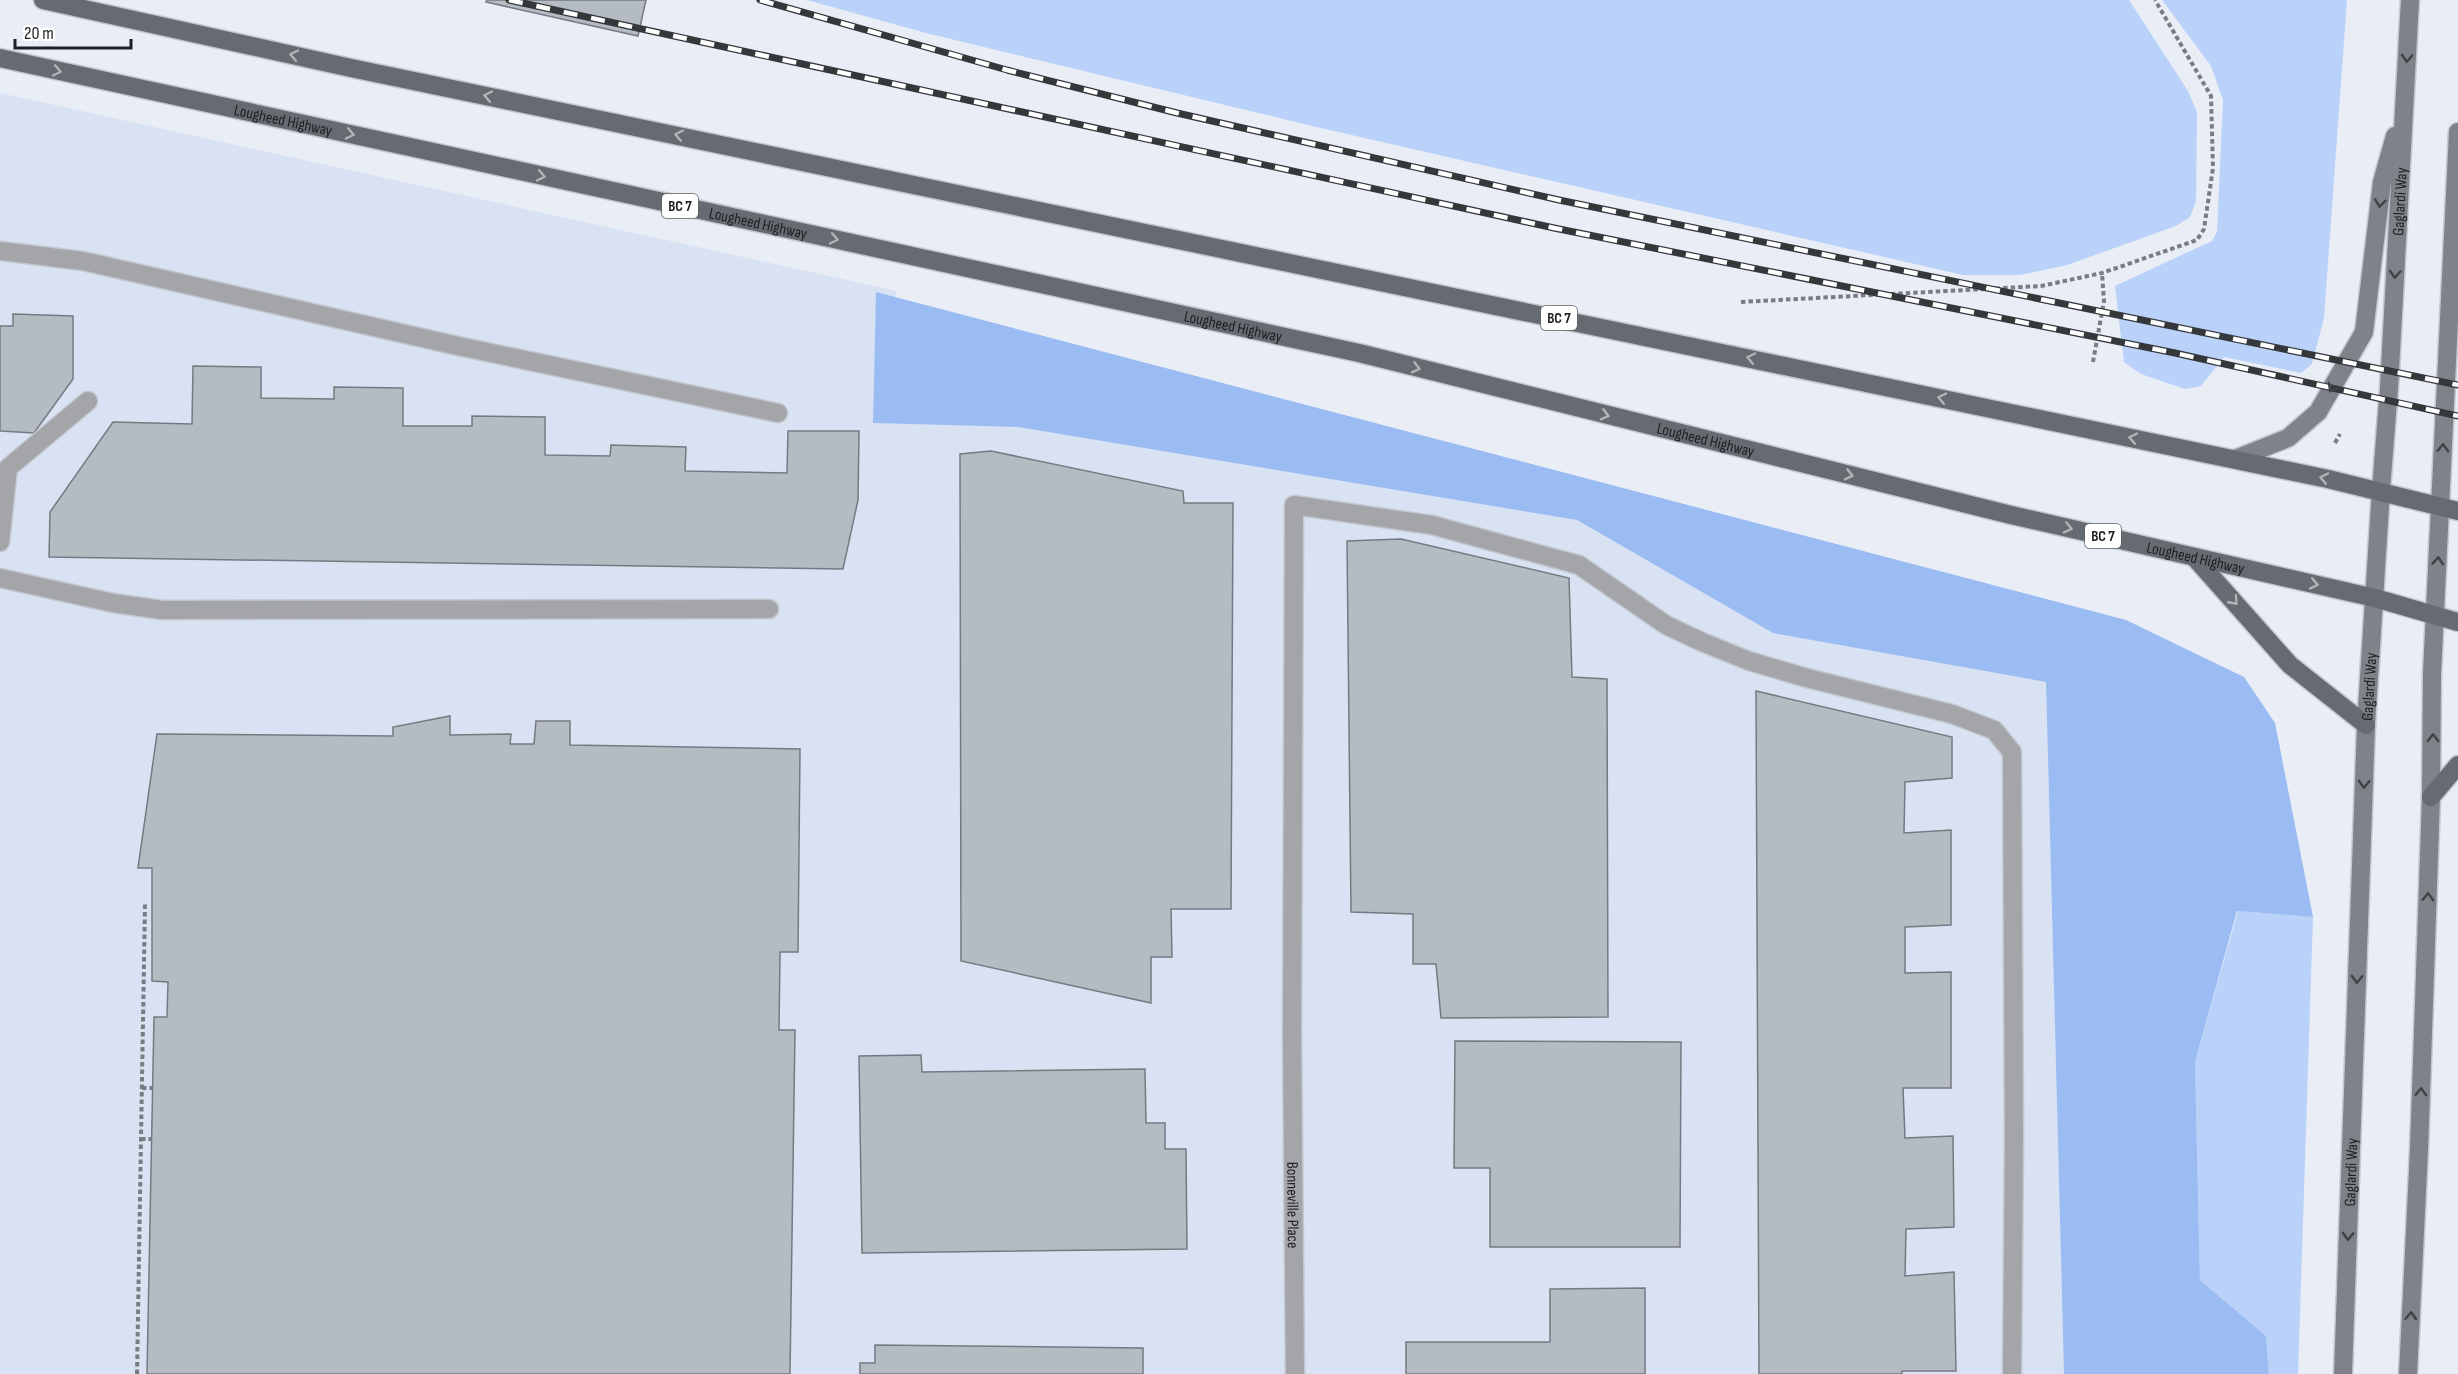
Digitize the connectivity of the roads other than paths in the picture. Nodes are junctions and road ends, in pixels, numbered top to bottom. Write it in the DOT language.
graph roads {
  1 [pos="43,0"];
  2 [pos="2409,0"];
  3 [pos="0,58"];
  4 [pos="2404,105"];
  5 [pos="2458,132"];
  6 [pos="0,250"];
  7 [pos="88,401"];
  8 [pos="778,413"];
  9 [pos="2235,459"];
  10 [pos="2381,490"];
  11 [pos="2450,508"];
  12 [pos="0,542"];
  13 [pos="2195,558"];
  14 [pos="0,578"];
  15 [pos="2375,598"];
  16 [pos="769,609"];
  17 [pos="2435,615"];
  18 [pos="2458,622"];
  19 [pos="2366,725"];
  20 [pos="2458,765"];
  21 [pos="2431,797"];
  22 [pos="1295,1374"];
  23 [pos="2012,1374"];
  24 [pos="2343,1374"];
  25 [pos="2408,1374"];
  9 -- 1 [label="main road, BC 7, one-way"];
  2 -- 4 [label="main road, Gaglardi Way, one-way"];
  3 -- 13 [label="main road, Lougheed Highway / BC 7, one-way"];
  4 -- 9 [label="main road, one-way"];
  4 -- 10 [label="main road, Gaglardi Way, one-way"];
  11 -- 5 [label="main road, one-way"];
  6 -- 8 [label="street"];
  7 -- 12 [label="street"];
  10 -- 9 [label="main road, BC 7, one-way"];
  10 -- 11 [label="main road, BC 7"];
  10 -- 15 [label="main road, Gaglardi Way"];
  17 -- 11 [label="main road, one-way"];
  13 -- 15 [label="main road, Lougheed Highway / BC 7, one-way"];
  13 -- 19 [label="main road, one-way"];
  14 -- 16 [label="street"];
  15 -- 17 [label="main road, Lougheed Highway / BC 7"];
  15 -- 19 [label="main road, Gaglardi Way"];
  17 -- 18 [label="main road, Lougheed Highway / BC 7"];
  21 -- 17 [label="main road, one-way"];
  19 -- 24 [label="main road, Gaglardi Way, one-way"];
  20 -- 21 [label="main road"];
  25 -- 21 [label="main road, one-way"];
  22 -- 23 [label="street, Bonneville Place"];
}
